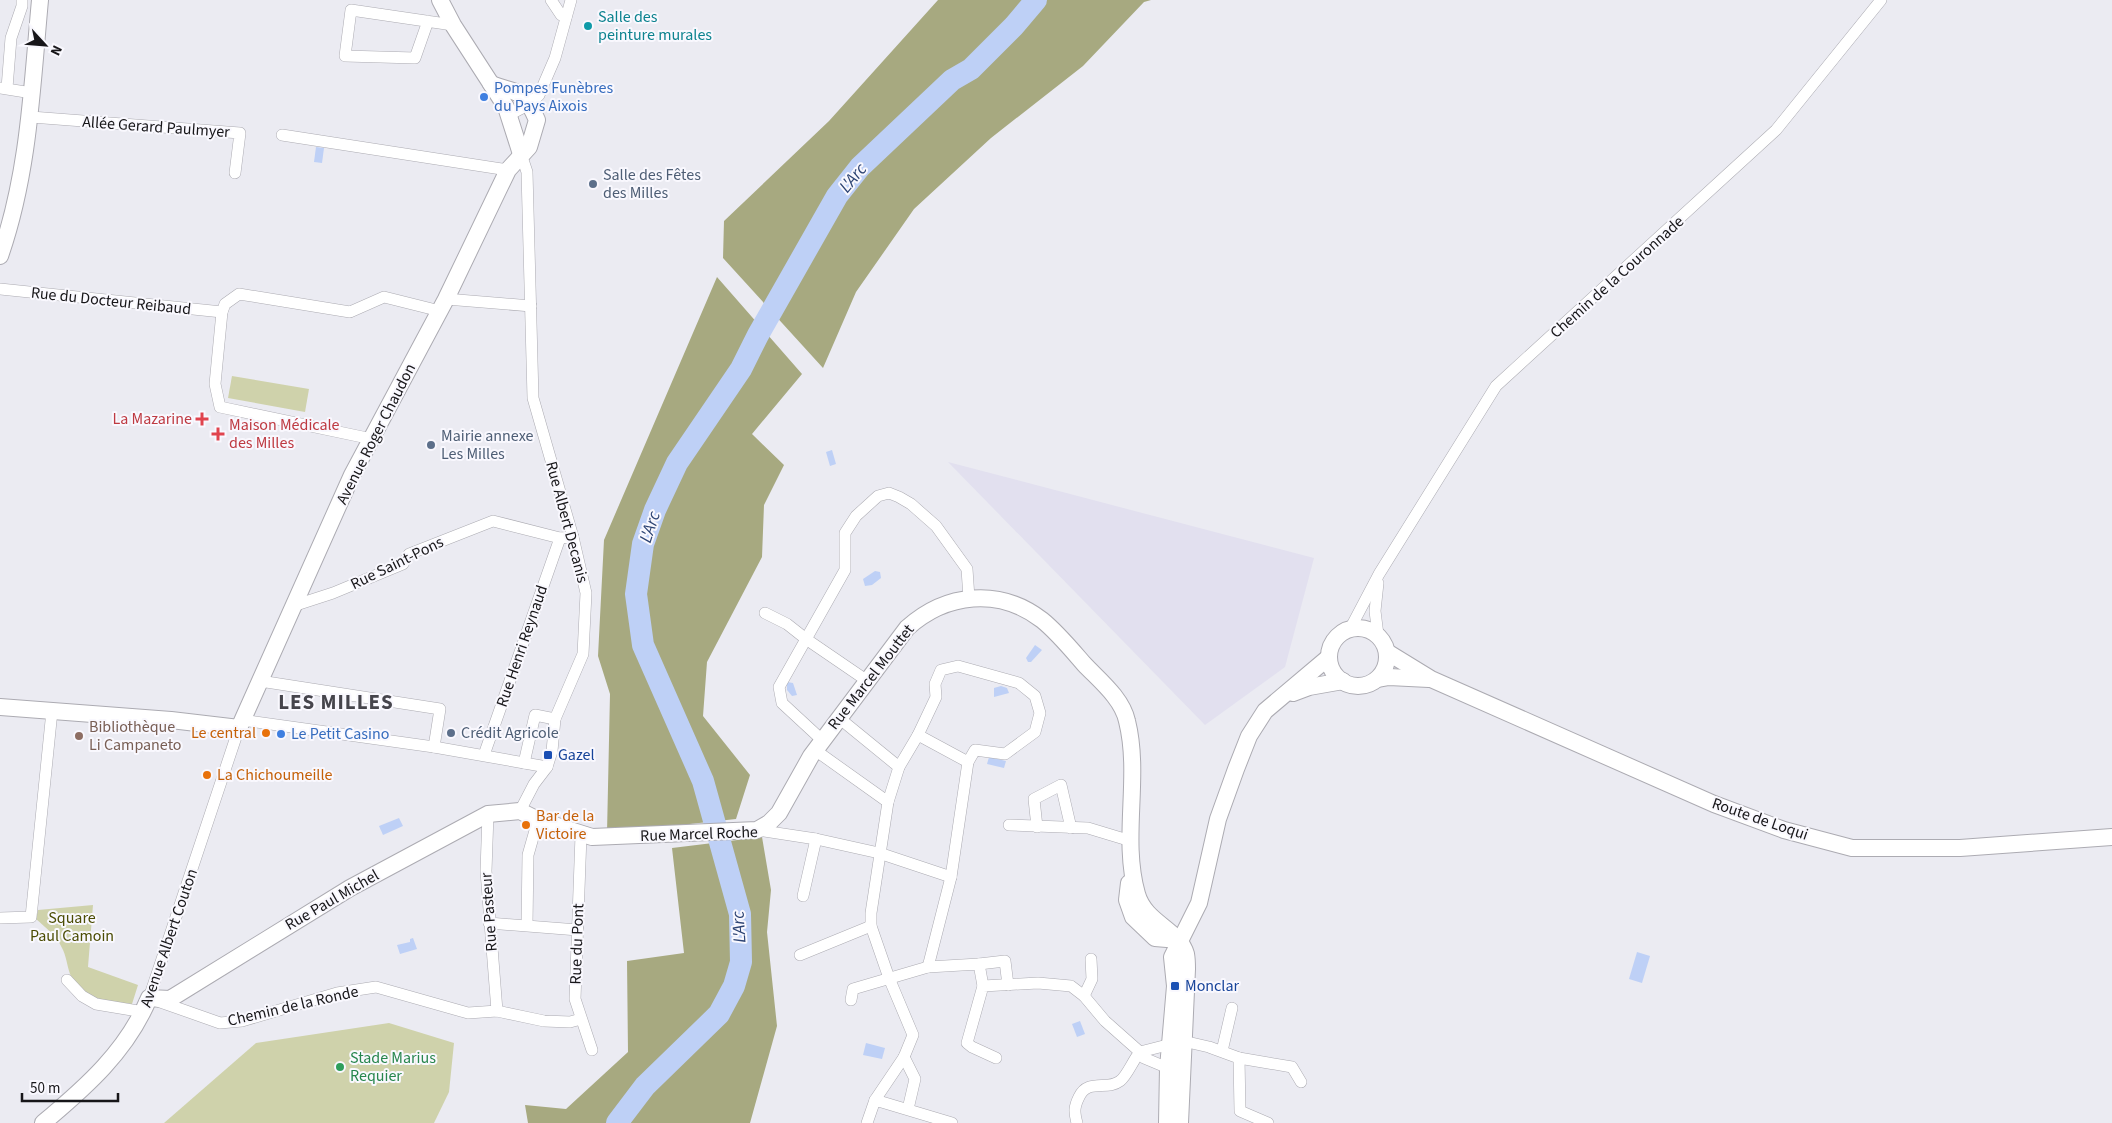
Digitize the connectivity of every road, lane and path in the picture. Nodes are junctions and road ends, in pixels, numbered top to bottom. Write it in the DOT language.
graph roads {
  1 [pos="22,0"];
  2 [pos="40,0"];
  3 [pos="440,0"];
  4 [pos="551,0"];
  5 [pos="571,0"];
  6 [pos="1881,0"];
  7 [pos="566,17"];
  8 [pos="428,22"];
  9 [pos="453,25"];
  10 [pos="491,84"];
  11 [pos="3,88"];
  12 [pos="32,93"];
  13 [pos="526,99"];
  14 [pos="509,115"];
  15 [pos="31,117"];
  16 [pos="282,135"];
  17 [pos="521,154"];
  18 [pos="508,170"];
  19 [pos="235,173"];
  20 [pos="0,256"];
  21 [pos="0,289"];
  22 [pos="443,305"];
  23 [pos="531,306"];
  24 [pos="222,312"];
  25 [pos="372,439"];
  26 [pos="560,538"];
  27 [pos="573,538"];
  28 [pos="1379,574"];
  29 [pos="969,598"];
  30 [pos="293,606"];
  31 [pos="765,613"];
  32 [pos="1350,628"];
  33 [pos="1378,635"];
  34 [pos="806,639"];
  35 [pos="1387,652"];
  36 [pos="1329,657"];
  37 [pos="1378,678"];
  38 [pos="1431,679"];
  39 [pos="260,680"];
  40 [pos="866,680"];
  41 [pos="1342,681"];
  42 [pos="1284,696"];
  43 [pos="0,707"];
  44 [pos="52,711"];
  45 [pos="838,718"];
  46 [pos="555,719"];
  47 [pos="240,724"];
  48 [pos="918,735"];
  49 [pos="819,745"];
  50 [pos="434,747"];
  51 [pos="484,755"];
  52 [pos="968,762"];
  53 [pos="524,763"];
  54 [pos="898,766"];
  55 [pos="548,767"];
  56 [pos="888,802"];
  57 [pos="520,811"];
  58 [pos="488,814"];
  59 [pos="538,820"];
  60 [pos="1009,826"];
  61 [pos="1037,827"];
  62 [pos="1072,828"];
  63 [pos="751,830"];
  64 [pos="581,835"];
  65 [pos="2112,837"];
  66 [pos="816,839"];
  67 [pos="1131,841"];
  68 [pos="879,853"];
  69 [pos="951,877"];
  70 [pos="803,896"];
  71 [pos="0,918"];
  72 [pos="489,923"];
  73 [pos="527,925"];
  74 [pos="871,926"];
  75 [pos="578,930"];
  76 [pos="1179,940"];
  77 [pos="800,954"];
  78 [pos="1091,958"];
  79 [pos="979,964"];
  80 [pos="928,967"];
  81 [pos="889,978"];
  82 [pos="67,980"];
  83 [pos="1008,985"];
  84 [pos="983,986"];
  85 [pos="1084,996"];
  86 [pos="851,1000"];
  87 [pos="146,1005"];
  88 [pos="1232,1008"];
  89 [pos="497,1011"];
  90 [pos="581,1019"];
  91 [pos="1176,1043"];
  92 [pos="592,1050"];
  93 [pos="1222,1051"];
  94 [pos="1140,1052"];
  95 [pos="904,1058"];
  96 [pos="996,1058"];
  97 [pos="1239,1058"];
  98 [pos="1168,1068"];
  99 [pos="1301,1082"];
  100 [pos="876,1100"];
  101 [pos="908,1110"];
  102 [pos="43,1123"];
  103 [pos="867,1123"];
  104 [pos="952,1123"];
  105 [pos="1077,1123"];
  106 [pos="1167,1123"];
  107 [pos="1180,1123"];
  108 [pos="1268,1123"];
  1 -- 11 [label="street"];
  2 -- 12 [label="street"];
  3 -- 9 [label="street"];
  4 -- 7 [label="street"];
  5 -- 7 [label="street"];
  6 -- 28 [label="street, Chemin de la Couronnade"];
  7 -- 13 [label="street"];
  8 -- 8 [label="street"];
  8 -- 9 [label="street"];
  9 -- 10 [label="street"];
  10 -- 13 [label="street"];
  10 -- 14 [label="street"];
  11 -- 12 [label="street"];
  12 -- 15 [label="street"];
  13 -- 14 [label="street"];
  13 -- 17 [label="street, Avenue Roger Chaudon"];
  14 -- 17 [label="street"];
  15 -- 19 [label="street, Allée Gerard Paulmyer"];
  15 -- 20 [label="street"];
  16 -- 18 [label="street"];
  17 -- 18 [label="street, Avenue Roger Chaudon"];
  17 -- 23 [label="street, Rue Albert Decanis"];
  18 -- 22 [label="street, Avenue Roger Chaudon"];
  21 -- 24 [label="street, Rue du Docteur Reibaud"];
  22 -- 23 [label="street"];
  22 -- 24 [label="street"];
  22 -- 25 [label="street, Avenue Roger Chaudon"];
  23 -- 27 [label="street, Rue Albert Decanis"];
  24 -- 25 [label="street"];
  25 -- 30 [label="street, Avenue Roger Chaudon"];
  26 -- 27 [label="street, Rue Saint-Pons"];
  26 -- 30 [label="street, Rue Saint-Pons"];
  26 -- 51 [label="street, Rue Henri Reynaud"];
  27 -- 46 [label="street, Rue Albert Decanis"];
  28 -- 32 [label="street, Chemin de la Couronnade"];
  28 -- 33 [label="street, Chemin de la Couronnade"];
  29 -- 34 [label="street"];
  29 -- 40 [label="street, Rue Marcel Mouttet"];
  29 -- 67 [label="street, Rue Marcel Mouttet"];
  30 -- 39 [label="street, Avenue Roger Chaudon"];
  31 -- 34 [label="street"];
  32 -- 33 [label="street"];
  32 -- 36 [label="street"];
  33 -- 35 [label="street"];
  34 -- 40 [label="street"];
  34 -- 49 [label="street"];
  35 -- 37 [label="street"];
  35 -- 38 [label="street, Route de Loqui"];
  36 -- 41 [label="street"];
  36 -- 42 [label="street"];
  37 -- 38 [label="street, Route de Loqui"];
  37 -- 41 [label="street"];
  38 -- 65 [label="street, Route de Loqui"];
  39 -- 47 [label="street, Avenue Roger Chaudon"];
  39 -- 50 [label="street"];
  40 -- 45 [label="street, Rue Marcel Mouttet"];
  41 -- 42 [label="street"];
  42 -- 76 [label="street"];
  43 -- 44 [label="street"];
  44 -- 47 [label="street"];
  44 -- 71 [label="street"];
  45 -- 49 [label="street, Rue Marcel Mouttet"];
  45 -- 54 [label="street"];
  46 -- 53 [label="street"];
  46 -- 55 [label="street, Rue Albert Decanis"];
  47 -- 50 [label="street"];
  47 -- 87 [label="street, Avenue Albert Couton"];
  48 -- 52 [label="street"];
  48 -- 52 [label="street"];
  48 -- 54 [label="street"];
  49 -- 56 [label="street"];
  49 -- 63 [label="street, Rue Marcel Mouttet"];
  50 -- 51 [label="street"];
  51 -- 53 [label="street"];
  52 -- 69 [label="street"];
  53 -- 55 [label="street"];
  54 -- 56 [label="street"];
  55 -- 57 [label="street"];
  56 -- 68 [label="street"];
  57 -- 58 [label="street, Rue Paul Michel"];
  57 -- 59 [label="street, Rue Marcel Roche"];
  58 -- 72 [label="street, Rue Pasteur"];
  58 -- 87 [label="street, Rue Paul Michel"];
  59 -- 64 [label="street, Rue Marcel Roche"];
  59 -- 73 [label="street"];
  60 -- 61 [label="street"];
  61 -- 62 [label="street"];
  61 -- 62 [label="street"];
  62 -- 67 [label="street"];
  63 -- 64 [label="street, Rue Marcel Roche"];
  63 -- 66 [label="street, Rue Marcel Roche"];
  64 -- 75 [label="street, Rue du Pont"];
  66 -- 68 [label="street, Rue Marcel Roche"];
  66 -- 70 [label="street"];
  67 -- 76 [label="street, Rue Marcel Mouttet"];
  68 -- 69 [label="street, Rue Marcel Roche"];
  68 -- 74 [label="street"];
  69 -- 80 [label="street"];
  72 -- 73 [label="street"];
  72 -- 89 [label="street, Rue Pasteur"];
  73 -- 75 [label="street"];
  74 -- 77 [label="street"];
  74 -- 81 [label="street"];
  75 -- 90 [label="street, Rue du Pont"];
  76 -- 91 [label="street"];
  78 -- 85 [label="street"];
  79 -- 80 [label="street"];
  79 -- 83 [label="street"];
  79 -- 84 [label="street"];
  80 -- 81 [label="street"];
  81 -- 86 [label="street"];
  81 -- 95 [label="street"];
  82 -- 87 [label="street"];
  83 -- 84 [label="street"];
  83 -- 85 [label="street"];
  84 -- 96 [label="street"];
  85 -- 94 [label="street"];
  87 -- 89 [label="street, Chemin de la Ronde"];
  87 -- 102 [label="street, Avenue Albert Couton"];
  88 -- 93 [label="street"];
  89 -- 90 [label="street, Chemin de la Ronde"];
  90 -- 92 [label="street, Rue du Pont"];
  91 -- 93 [label="street"];
  91 -- 94 [label="street"];
  91 -- 98 [label="street"];
  91 -- 107 [label="street"];
  93 -- 97 [label="street"];
  94 -- 98 [label="street"];
  94 -- 105 [label="street"];
  95 -- 100 [label="street"];
  95 -- 101 [label="street"];
  97 -- 99 [label="street"];
  97 -- 108 [label="street"];
  98 -- 106 [label="street"];
  100 -- 101 [label="street"];
  100 -- 103 [label="street"];
  101 -- 104 [label="street"];
}
